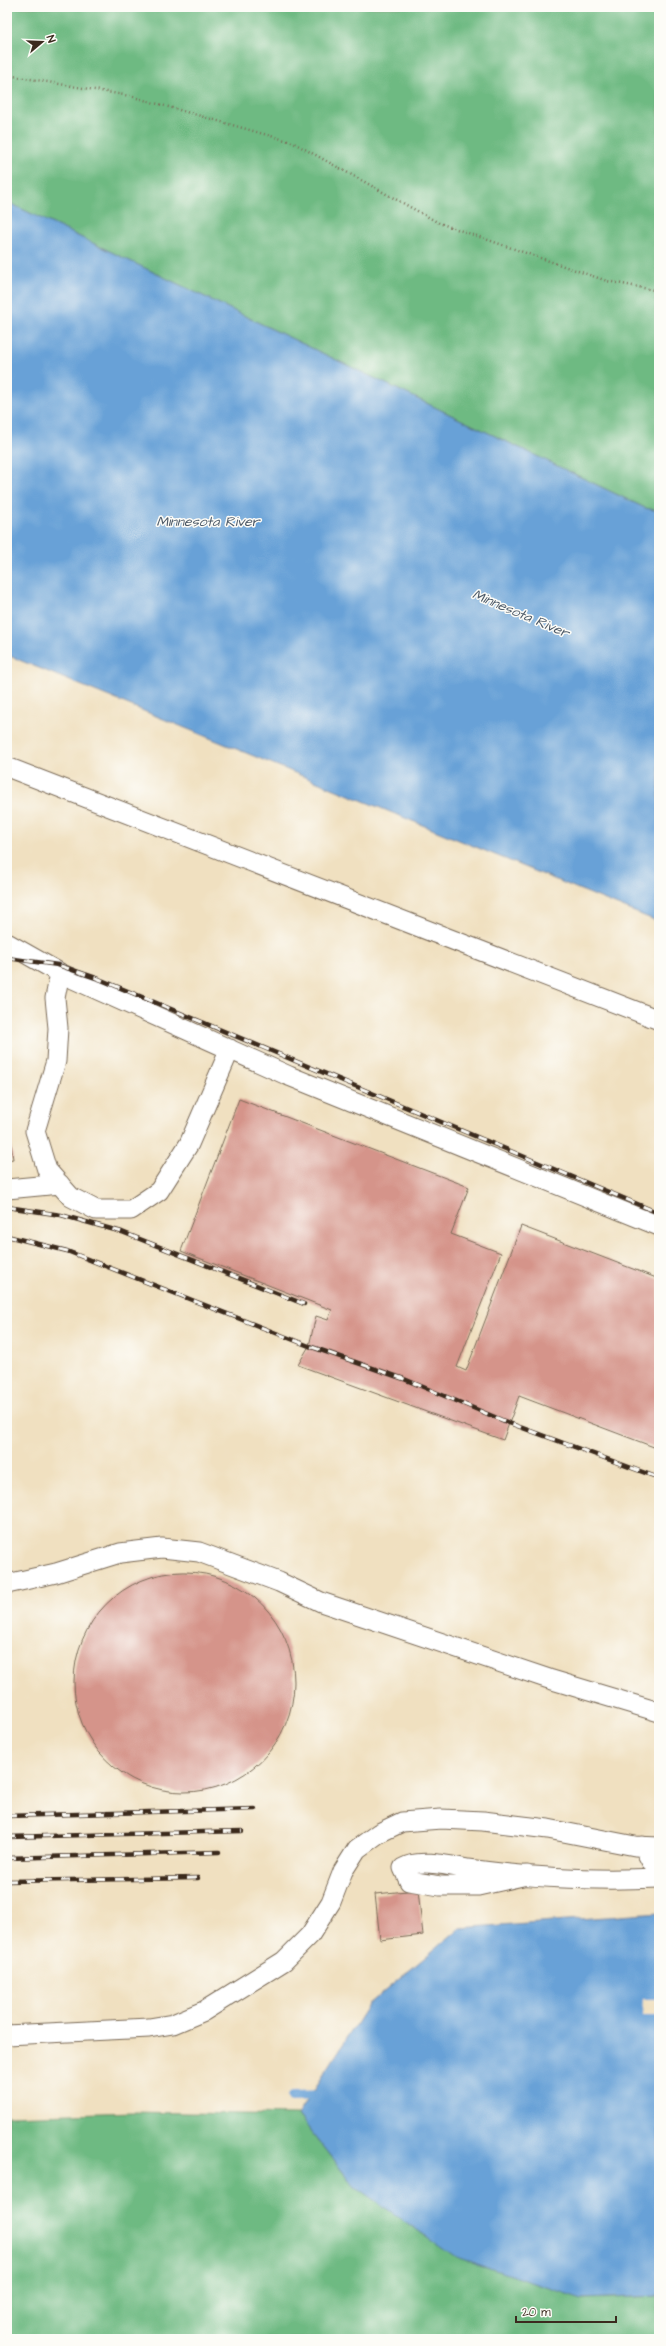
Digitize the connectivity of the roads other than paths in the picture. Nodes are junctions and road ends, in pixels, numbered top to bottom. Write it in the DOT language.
graph roads {
  1 [pos="7,767"];
  2 [pos="7,943"];
  3 [pos="60,973"];
  4 [pos="659,1020"];
  5 [pos="230,1049"];
  6 [pos="60,1184"];
  7 [pos="7,1190"];
  8 [pos="659,1226"];
  9 [pos="7,1584"];
  10 [pos="659,1712"];
  11 [pos="651,1846"];
  12 [pos="659,1867"];
  13 [pos="527,1875"];
  14 [pos="659,1878"];
  15 [pos="7,2035"];
  1 -- 4 [label="lane"];
  2 -- 3 [label="lane"];
  3 -- 5 [label="lane"];
  3 -- 6 [label="lane"];
  5 -- 6 [label="lane"];
  5 -- 8 [label="lane"];
  6 -- 7 [label="lane"];
  9 -- 10 [label="lane"];
  11 -- 12 [label="lane"];
  11 -- 15 [label="lane"];
  13 -- 13 [label="lane"];
  13 -- 14 [label="lane"];
}
